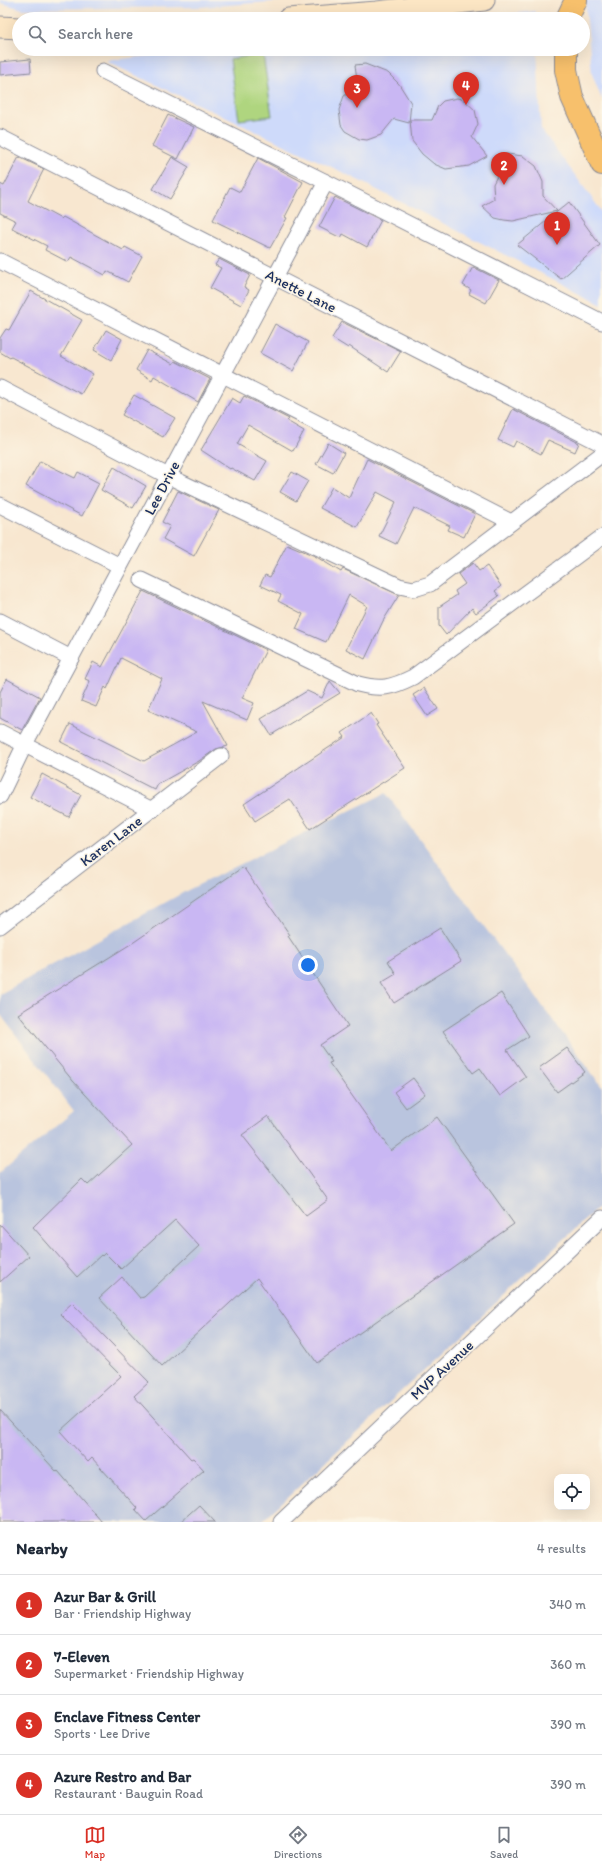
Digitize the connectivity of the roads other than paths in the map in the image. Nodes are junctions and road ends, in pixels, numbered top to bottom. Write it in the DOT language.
graph roads {
  1 [pos="484,0"];
  2 [pos="567,0"];
  3 [pos="576,0"];
  4 [pos="377,12"];
  5 [pos="567,12"];
  6 [pos="570,12"];
  7 [pos="0,27"];
  8 [pos="12,28"];
  9 [pos="566,56"];
  10 [pos="103,72"];
  11 [pos="0,137"];
  12 [pos="602,164"];
  13 [pos="326,182"];
  14 [pos="0,261"];
  15 [pos="275,277"];
  16 [pos="602,322"];
  17 [pos="223,375"];
  18 [pos="0,388"];
  19 [pos="602,444"];
  20 [pos="602,454"];
  21 [pos="168,476"];
  22 [pos="0,505"];
  23 [pos="511,522"];
  24 [pos="602,537"];
  25 [pos="120,566"];
  26 [pos="142,580"];
  27 [pos="0,621"];
  28 [pos="72,658"];
  29 [pos="0,732"];
  30 [pos="25,744"];
  31 [pos="221,756"];
  32 [pos="0,796"];
  33 [pos="152,810"];
  34 [pos="0,926"];
  35 [pos="602,1218"];
  36 [pos="281,1522"];
  1 -- 4 [label="street"];
  2 -- 5 [label="main road"];
  3 -- 6 [label="main road"];
  7 -- 8 [label="street"];
  9 -- 12 [label="main road"];
  10 -- 13 [label="street"];
  11 -- 15 [label="street, Anette Lane"];
  13 -- 15 [label="street, Lee Drive"];
  13 -- 16 [label="street"];
  14 -- 17 [label="street"];
  15 -- 17 [label="street, Lee Drive"];
  15 -- 19 [label="street, Anette Lane"];
  17 -- 21 [label="street, Lee Drive"];
  17 -- 23 [label="street"];
  18 -- 21 [label="street"];
  20 -- 23 [label="street"];
  21 -- 23 [label="street"];
  21 -- 25 [label="street, Lee Drive"];
  22 -- 25 [label="street"];
  24 -- 26 [label="street"];
  25 -- 28 [label="street, Lee Drive"];
  27 -- 28 [label="street"];
  28 -- 30 [label="street, Lee Drive"];
  29 -- 30 [label="street"];
  30 -- 32 [label="street, Lee Drive"];
  30 -- 33 [label="street"];
  31 -- 33 [label="street, Karen Lane"];
  33 -- 34 [label="street, Karen Lane"];
  35 -- 36 [label="street, MVP Avenue"];
}
